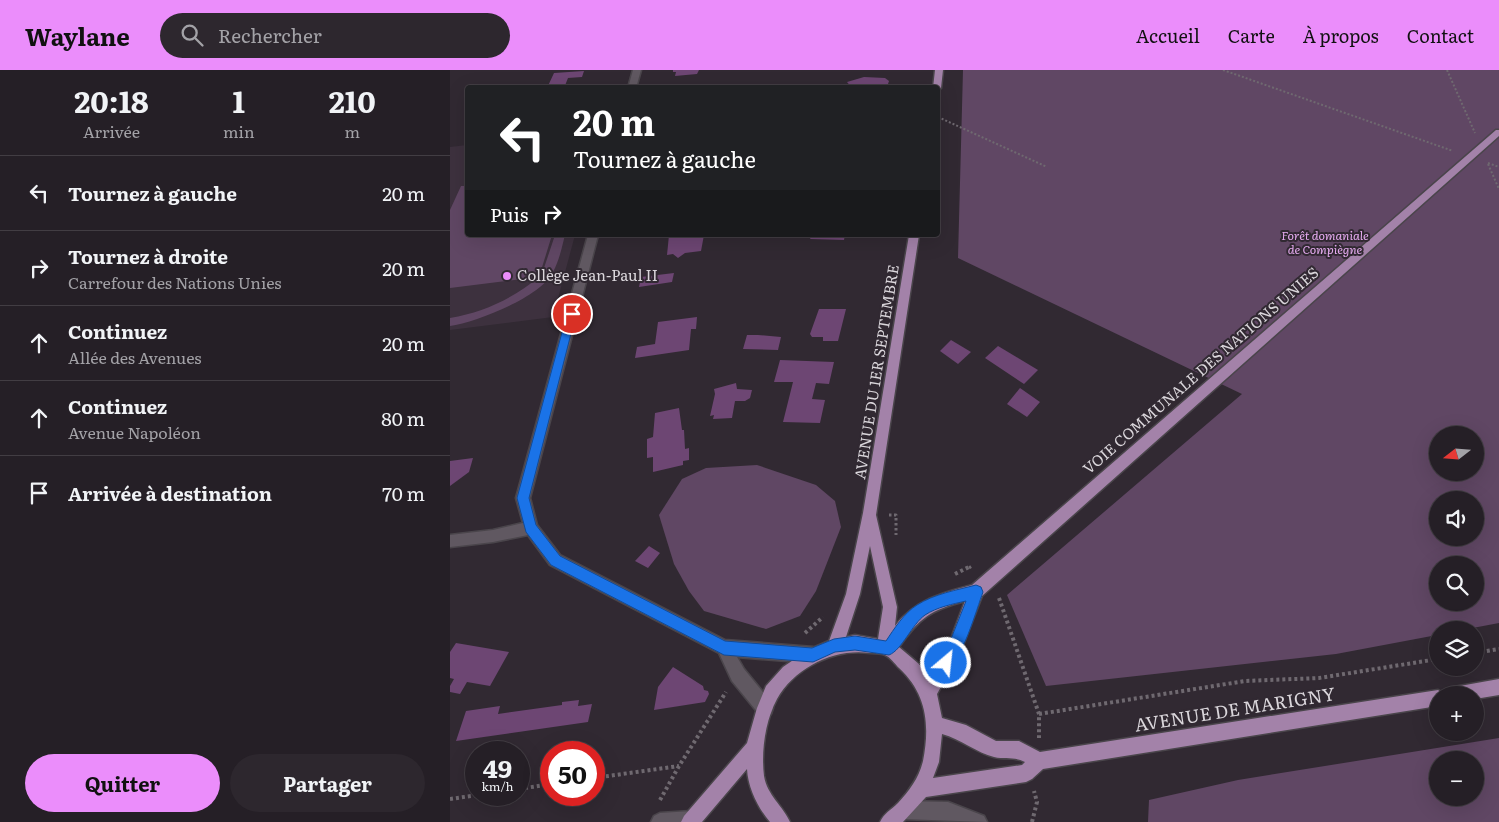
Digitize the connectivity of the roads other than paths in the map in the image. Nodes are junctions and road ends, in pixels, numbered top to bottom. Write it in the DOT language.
graph roads {
  1 [pos="637,70"];
  2 [pos="939,70"];
  3 [pos="633,85"];
  4 [pos="937,85"];
  5 [pos="1499,132"];
  6 [pos="592,237"];
  7 [pos="914,237"];
  8 [pos="870,513"];
  9 [pos="531,528"];
  10 [pos="450,541"];
  11 [pos="976,592"];
  12 [pos="834,646"];
  13 [pos="724,648"];
  14 [pos="887,648"];
  15 [pos="813,655"];
  16 [pos="1499,687"];
  17 [pos="1484,690"];
  18 [pos="928,693"];
  19 [pos="1429,699"];
  20 [pos="766,708"];
  21 [pos="935,724"];
  22 [pos="754,748"];
  23 [pos="1039,761"];
  24 [pos="921,789"];
  25 [pos="903,810"];
  26 [pos="658,814"];
  27 [pos="691,821"];
  28 [pos="782,822"];
  29 [pos="889,822"];
  30 [pos="978,822"];
  1 -- 3 [label="street"];
  2 -- 4 [label="main road"];
  5 -- 11 [label="main road, VOIE COMMUNALE DES NATIONS UNIES"];
  6 -- 9 [label="street"];
  7 -- 8 [label="main road, AVENUE DU 1ER SEPTEMBRE"];
  8 -- 12 [label="main road, AVENUE DU 1ER SEPTEMBRE"];
  8 -- 14 [label="main road"];
  9 -- 10 [label="street"];
  9 -- 13 [label="street"];
  11 -- 14 [label="main road, VOIE COMMUNALE DES NATIONS UNIES"];
  11 -- 18 [label="main road, VOIE COMMUNALE DES NATIONS UNIES"];
  12 -- 14 [label="main road"];
  12 -- 15 [label="main road"];
  13 -- 15 [label="street"];
  13 -- 20 [label="street"];
  14 -- 18 [label="main road"];
  15 -- 20 [label="main road"];
  16 -- 17 [label="main road"];
  18 -- 21 [label="main road"];
  19 -- 23 [label="main road, AVENUE DE MARIGNY"];
  20 -- 22 [label="main road"];
  21 -- 23 [label="main road"];
  21 -- 24 [label="main road"];
  22 -- 27 [label="main road"];
  22 -- 28 [label="main road"];
  23 -- 24 [label="main road, AVENUE DE MARIGNY"];
  24 -- 25 [label="main road"];
  25 -- 29 [label="main road"];
  25 -- 30 [label="street"];
  26 -- 27 [label="street"];
}
